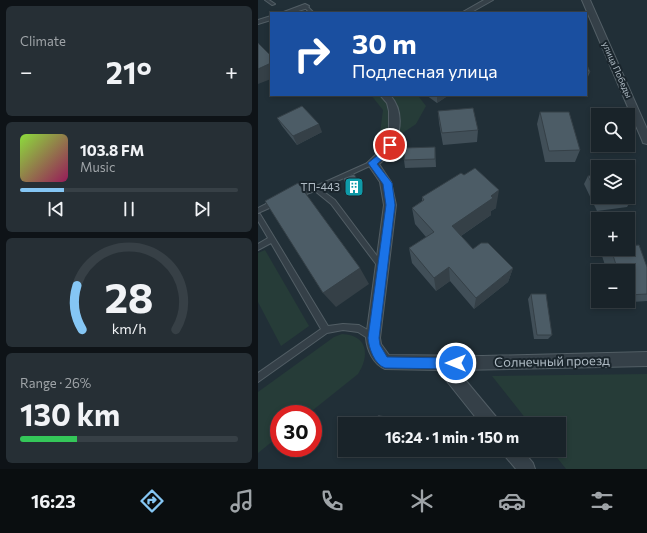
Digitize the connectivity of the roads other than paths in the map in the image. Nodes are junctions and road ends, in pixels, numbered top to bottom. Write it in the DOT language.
graph roads {
  1 [pos="267,0"];
  2 [pos="489,0"];
  3 [pos="586,0"];
  4 [pos="273,4"];
  5 [pos="306,6"];
  6 [pos="288,12"];
  7 [pos="311,12"];
  8 [pos="467,12"];
  9 [pos="270,18"];
  10 [pos="258,22"];
  11 [pos="386,96"];
  12 [pos="647,140"];
  13 [pos="372,163"];
  14 [pos="316,189"];
  15 [pos="290,198"];
  16 [pos="284,200"];
  17 [pos="258,210"];
  18 [pos="258,216"];
  19 [pos="272,239"];
  20 [pos="258,247"];
  21 [pos="382,268"];
  22 [pos="326,330"];
  23 [pos="374,338"];
  24 [pos="647,359"];
  25 [pos="442,363"];
  26 [pos="258,378"];
  27 [pos="485,417"];
  28 [pos="517,457"];
  29 [pos="527,469"];
  1 -- 4 [label="lane"];
  2 -- 8 [label="street"];
  3 -- 12 [label="street, улица Победы"];
  5 -- 6 [label="street"];
  5 -- 7 [label="lane"];
  9 -- 10 [label="street"];
  11 -- 13 [label="street"];
  13 -- 14 [label="lane"];
  13 -- 21 [label="street"];
  14 -- 15 [label="lane"];
  14 -- 21 [label="lane"];
  16 -- 17 [label="lane"];
  18 -- 19 [label="lane"];
  19 -- 20 [label="lane"];
  19 -- 22 [label="lane"];
  21 -- 23 [label="street"];
  22 -- 23 [label="lane"];
  22 -- 26 [label="lane"];
  23 -- 25 [label="street, Солнечный проезд"];
  24 -- 25 [label="street, Солнечный проезд"];
  25 -- 27 [label="street"];
  28 -- 29 [label="street"];
}
